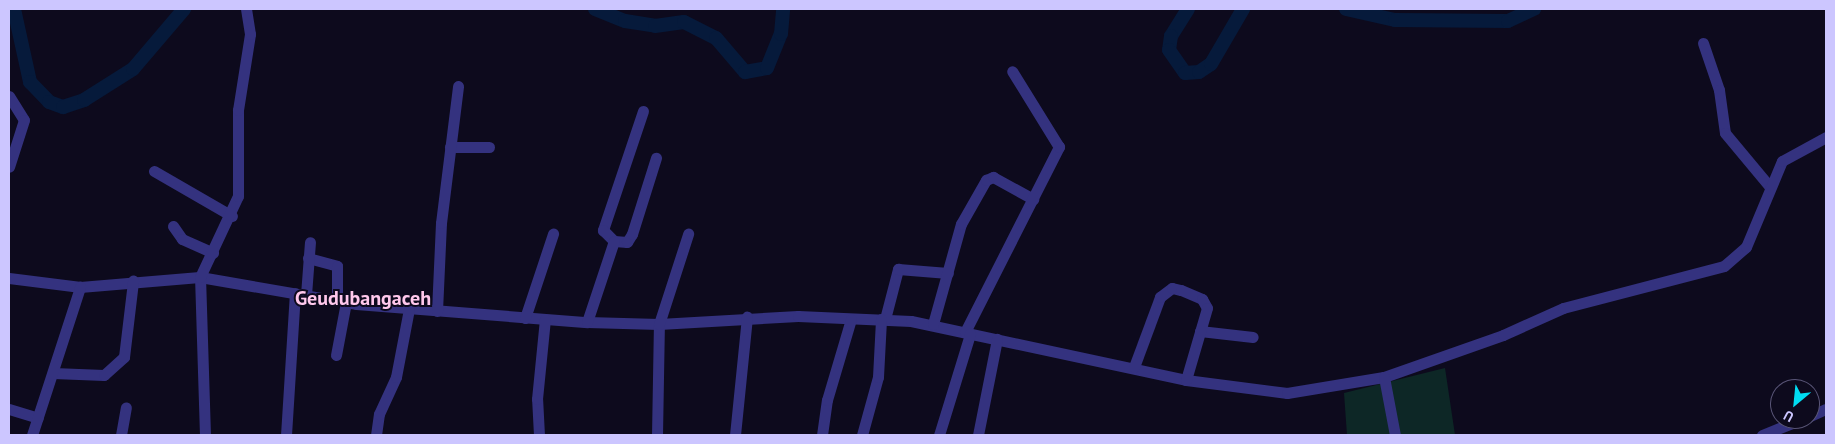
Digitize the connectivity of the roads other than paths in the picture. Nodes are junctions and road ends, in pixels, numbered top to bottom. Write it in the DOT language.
graph roads {
  1 [pos="246,9"];
  2 [pos="1703,43"];
  3 [pos="1012,71"];
  4 [pos="458,86"];
  5 [pos="9,96"];
  6 [pos="643,111"];
  7 [pos="1826,137"];
  8 [pos="489,147"];
  9 [pos="450,148"];
  10 [pos="656,158"];
  11 [pos="9,167"];
  12 [pos="154,172"];
  13 [pos="1770,187"];
  14 [pos="1033,199"];
  15 [pos="232,216"];
  16 [pos="173,226"];
  17 [pos="553,234"];
  18 [pos="688,234"];
  19 [pos="614,241"];
  20 [pos="310,242"];
  21 [pos="213,253"];
  22 [pos="308,258"];
  23 [pos="948,273"];
  24 [pos="200,277"];
  25 [pos="9,278"];
  26 [pos="133,282"];
  27 [pos="80,287"];
  28 [pos="300,294"];
  29 [pos="342,301"];
  30 [pos="408,309"];
  31 [pos="437,310"];
  32 [pos="747,317"];
  33 [pos="525,318"];
  34 [pos="545,319"];
  35 [pos="851,319"];
  36 [pos="883,319"];
  37 [pos="586,322"];
  38 [pos="659,324"];
  39 [pos="933,324"];
  40 [pos="1200,331"];
  41 [pos="968,333"];
  42 [pos="1253,337"];
  43 [pos="997,339"];
  44 [pos="336,355"];
  45 [pos="1134,367"];
  46 [pos="53,374"];
  47 [pos="1384,377"];
  48 [pos="1186,380"];
  49 [pos="126,407"];
  50 [pos="9,409"];
  51 [pos="38,418"];
  52 [pos="1777,429"];
  53 [pos="32,435"];
  54 [pos="121,435"];
  55 [pos="205,435"];
  56 [pos="286,435"];
  57 [pos="376,435"];
  58 [pos="539,435"];
  59 [pos="656,435"];
  60 [pos="734,435"];
  61 [pos="822,435"];
  62 [pos="862,435"];
  63 [pos="939,435"];
  64 [pos="978,435"];
  65 [pos="1395,435"];
  66 [pos="1762,435"];
  1 -- 15 [label="street"];
  2 -- 13 [label="street"];
  3 -- 14 [label="street"];
  4 -- 9 [label="street"];
  5 -- 11 [label="street"];
  6 -- 19 [label="street"];
  7 -- 13 [label="street"];
  8 -- 9 [label="street"];
  9 -- 31 [label="street"];
  10 -- 19 [label="street"];
  12 -- 15 [label="street"];
  13 -- 47 [label="street"];
  14 -- 23 [label="street"];
  14 -- 41 [label="street"];
  15 -- 21 [label="street"];
  16 -- 21 [label="street"];
  17 -- 33 [label="street"];
  18 -- 38 [label="street"];
  19 -- 37 [label="street"];
  20 -- 22 [label="street"];
  21 -- 24 [label="street"];
  22 -- 28 [label="street"];
  22 -- 29 [label="street"];
  23 -- 36 [label="street"];
  23 -- 39 [label="street"];
  24 -- 26 [label="street"];
  24 -- 28 [label="street"];
  24 -- 55 [label="street"];
  25 -- 27 [label="street"];
  26 -- 27 [label="street"];
  26 -- 46 [label="street"];
  27 -- 46 [label="street"];
  28 -- 29 [label="street"];
  28 -- 56 [label="street"];
  29 -- 30 [label="street"];
  29 -- 44 [label="street"];
  30 -- 31 [label="street"];
  30 -- 57 [label="street"];
  31 -- 33 [label="street"];
  32 -- 35 [label="street"];
  32 -- 38 [label="street"];
  32 -- 60 [label="street"];
  33 -- 34 [label="street"];
  34 -- 37 [label="street"];
  34 -- 58 [label="street"];
  35 -- 36 [label="street"];
  35 -- 61 [label="street"];
  36 -- 39 [label="street"];
  36 -- 62 [label="street"];
  37 -- 38 [label="street"];
  38 -- 59 [label="street"];
  39 -- 41 [label="street"];
  40 -- 42 [label="street"];
  40 -- 45 [label="street"];
  40 -- 48 [label="street"];
  41 -- 43 [label="street"];
  41 -- 63 [label="street"];
  43 -- 45 [label="street"];
  43 -- 64 [label="street"];
  45 -- 48 [label="street"];
  46 -- 51 [label="street"];
  47 -- 48 [label="street"];
  47 -- 65 [label="street"];
  49 -- 54 [label="street"];
  50 -- 51 [label="street"];
  51 -- 53 [label="street"];
  52 -- 66 [label="street"];
}
